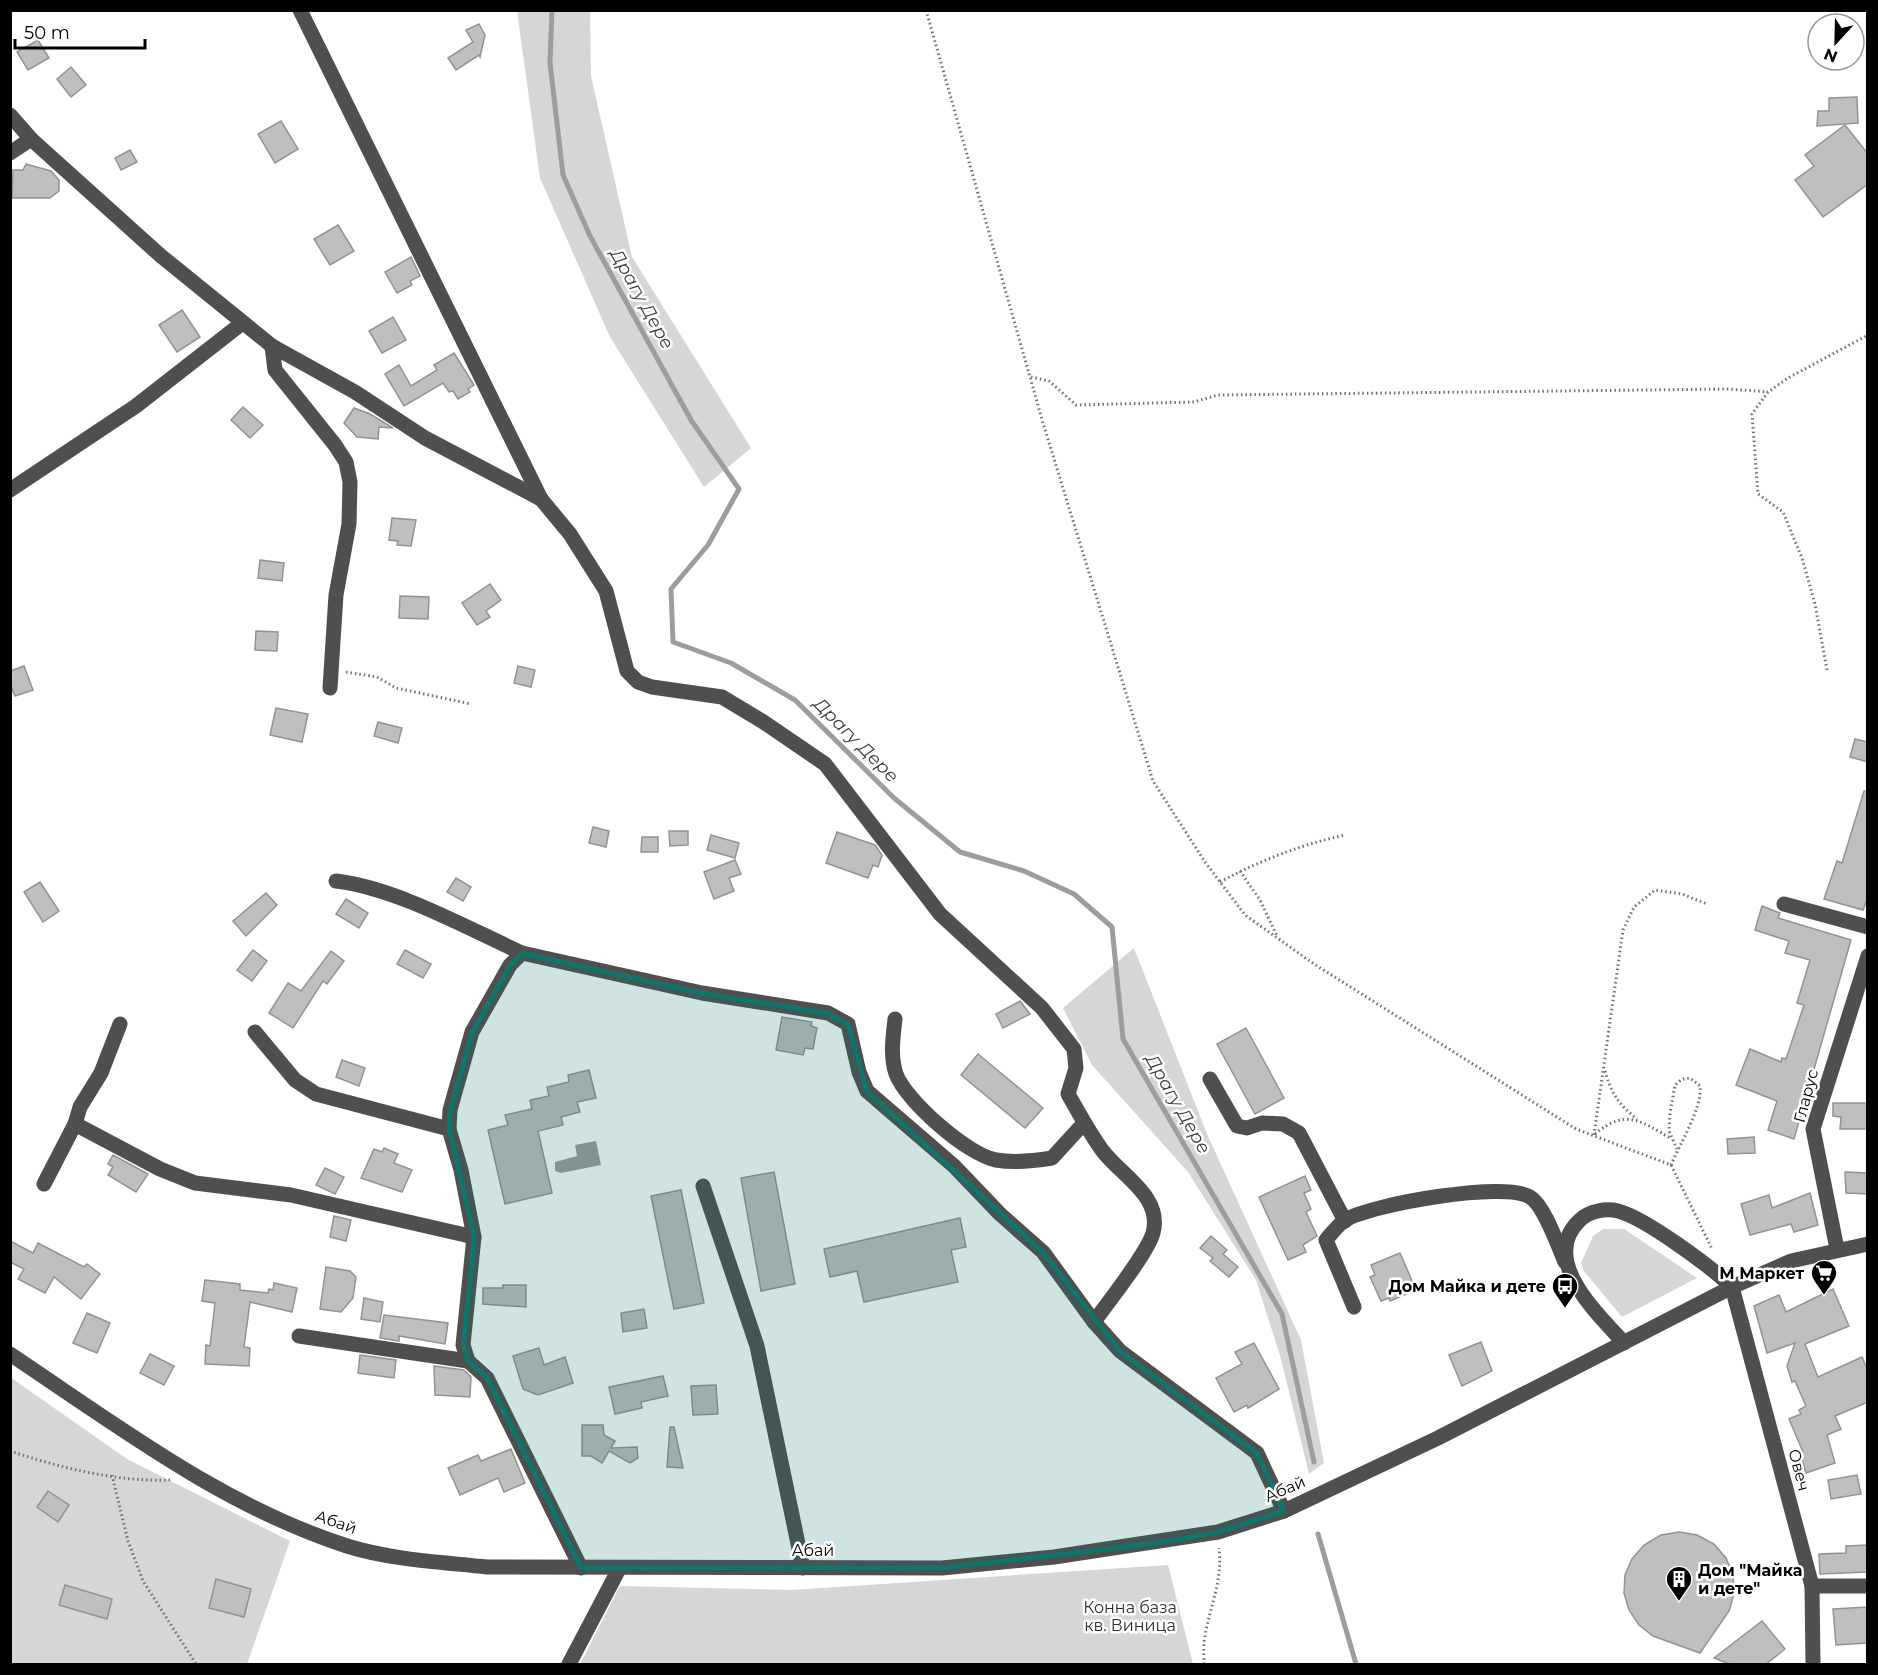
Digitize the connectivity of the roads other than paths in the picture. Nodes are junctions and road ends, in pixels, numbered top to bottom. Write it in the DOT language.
graph roads {
  1 [pos="300,10"];
  2 [pos="10,115"];
  3 [pos="32,139"];
  4 [pos="10,153"];
  5 [pos="242,324"];
  6 [pos="272,346"];
  7 [pos="10,490"];
  8 [pos="541,499"];
  9 [pos="331,681"];
  10 [pos="336,881"];
  11 [pos="1784,904"];
  12 [pos="1868,927"];
  13 [pos="522,953"];
  14 [pos="1868,956"];
  15 [pos="895,1019"];
  16 [pos="120,1024"];
  17 [pos="255,1032"];
  18 [pos="1210,1079"];
  19 [pos="1084,1123"];
  20 [pos="75,1124"];
  21 [pos="449,1129"];
  22 [pos="44,1184"];
  23 [pos="703,1186"];
  24 [pos="1345,1221"];
  25 [pos="474,1237"];
  26 [pos="1868,1244"];
  27 [pos="1837,1249"];
  28 [pos="1565,1262"];
  29 [pos="1732,1287"];
  30 [pos="1354,1307"];
  31 [pos="1094,1322"];
  32 [pos="299,1336"];
  33 [pos="1624,1343"];
  34 [pos="10,1354"];
  35 [pos="468,1361"];
  36 [pos="1284,1511"];
  37 [pos="580,1568"];
  38 [pos="803,1568"];
  39 [pos="619,1569"];
  40 [pos="1812,1586"];
  41 [pos="1868,1586"];
  42 [pos="569,1665"];
  43 [pos="1813,1665"];
  1 -- 8 [label="street"];
  2 -- 3 [label="street"];
  3 -- 4 [label="street"];
  3 -- 5 [label="street"];
  5 -- 6 [label="street"];
  5 -- 7 [label="street"];
  6 -- 8 [label="street"];
  6 -- 9 [label="street"];
  8 -- 19 [label="street"];
  10 -- 13 [label="street"];
  11 -- 12 [label="street"];
  13 -- 21 [label="street"];
  13 -- 31 [label="street"];
  14 -- 27 [label="street, Гларус"];
  15 -- 19 [label="street"];
  16 -- 20 [label="street"];
  17 -- 21 [label="street"];
  18 -- 24 [label="street"];
  19 -- 31 [label="street"];
  20 -- 22 [label="street"];
  20 -- 25 [label="street"];
  21 -- 25 [label="street"];
  23 -- 38 [label="street"];
  24 -- 28 [label="street"];
  24 -- 30 [label="street"];
  25 -- 35 [label="street"];
  26 -- 27 [label="street, Абай"];
  27 -- 29 [label="street, Абай"];
  28 -- 29 [label="street"];
  28 -- 33 [label="street"];
  29 -- 33 [label="street, Абай"];
  29 -- 40 [label="street, Овеч"];
  31 -- 36 [label="street"];
  32 -- 35 [label="street"];
  33 -- 36 [label="street, Абай"];
  34 -- 37 [label="street, Абай"];
  35 -- 37 [label="street"];
  36 -- 38 [label="street, Абай"];
  37 -- 39 [label="street, Абай"];
  38 -- 39 [label="street, Абай"];
  39 -- 42 [label="street"];
  40 -- 41 [label="street"];
  40 -- 43 [label="street, Овеч"];
}
